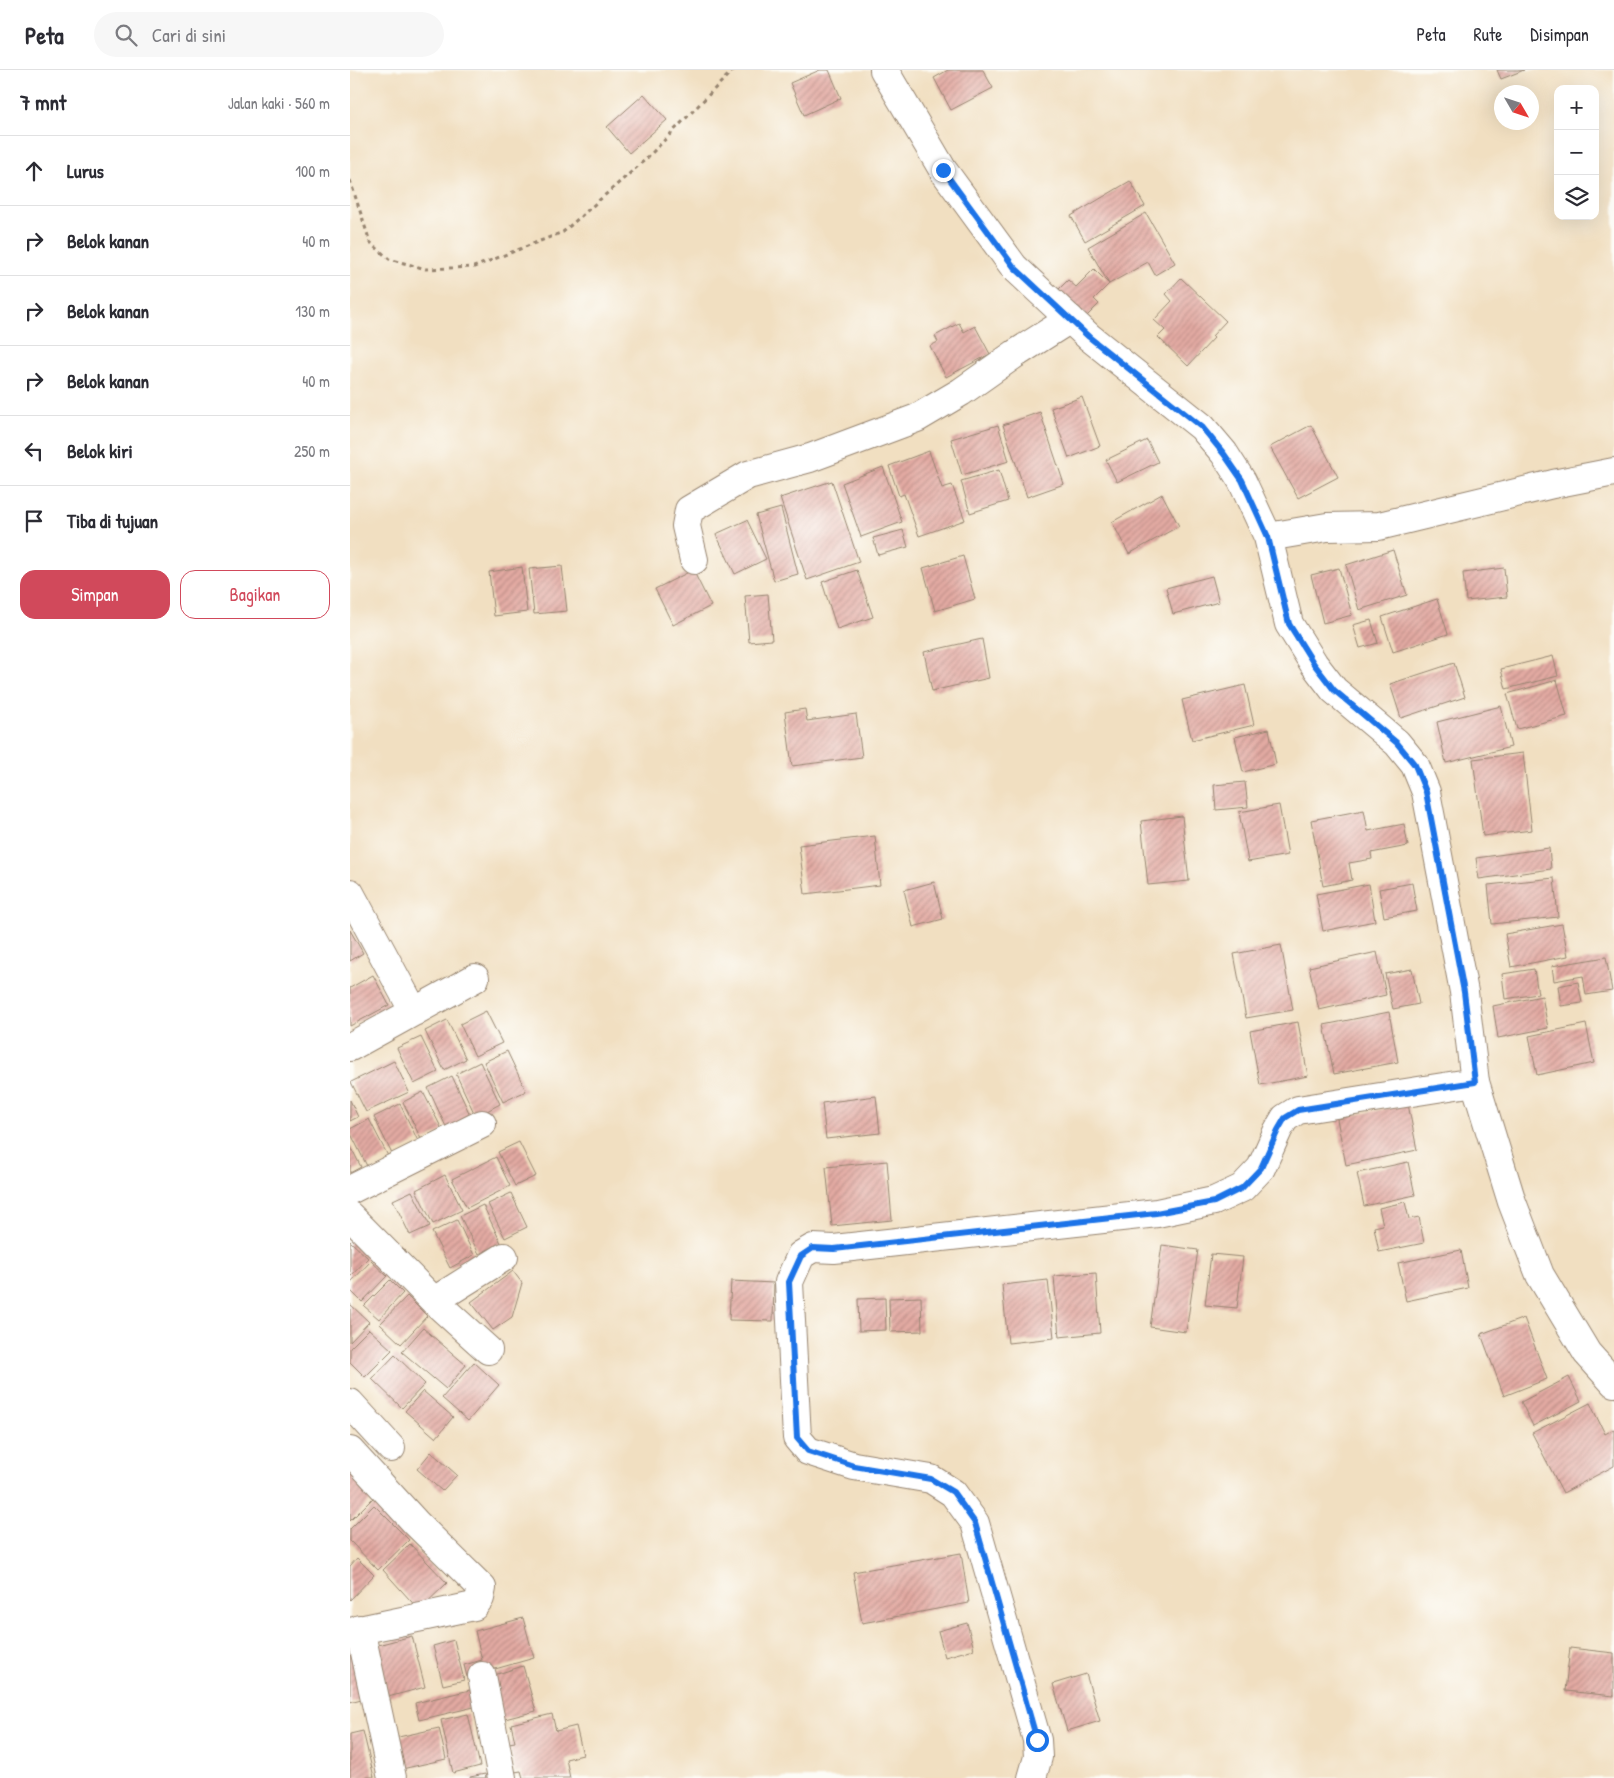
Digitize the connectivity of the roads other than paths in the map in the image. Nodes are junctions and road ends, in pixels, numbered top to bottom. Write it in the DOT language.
graph roads {
  1 [pos="884,70"];
  2 [pos="1070,319"];
  3 [pos="1614,472"];
  4 [pos="1268,537"];
  5 [pos="694,560"];
  6 [pos="350,893"];
  7 [pos="475,978"];
  8 [pos="414,1012"];
  9 [pos="350,1048"];
  10 [pos="1475,1082"];
  11 [pos="482,1124"];
  12 [pos="350,1190"];
  13 [pos="350,1216"];
  14 [pos="504,1256"];
  15 [pos="434,1301"];
  16 [pos="488,1350"];
  17 [pos="1614,1383"];
  18 [pos="350,1403"];
  19 [pos="391,1448"];
  20 [pos="350,1451"];
  21 [pos="352,1631"];
  22 [pos="482,1676"];
  23 [pos="392,1778"];
  24 [pos="502,1778"];
  25 [pos="1032,1778"];
  1 -- 2 [label="street"];
  2 -- 4 [label="street"];
  2 -- 5 [label="street"];
  3 -- 4 [label="street"];
  4 -- 10 [label="street"];
  6 -- 8 [label="street"];
  7 -- 8 [label="street"];
  8 -- 9 [label="street"];
  10 -- 17 [label="street"];
  10 -- 25 [label="street"];
  11 -- 12 [label="street"];
  13 -- 15 [label="street"];
  14 -- 15 [label="street"];
  15 -- 16 [label="street"];
  18 -- 19 [label="street"];
  20 -- 21 [label="street"];
  21 -- 23 [label="street"];
  22 -- 24 [label="street"];
}
